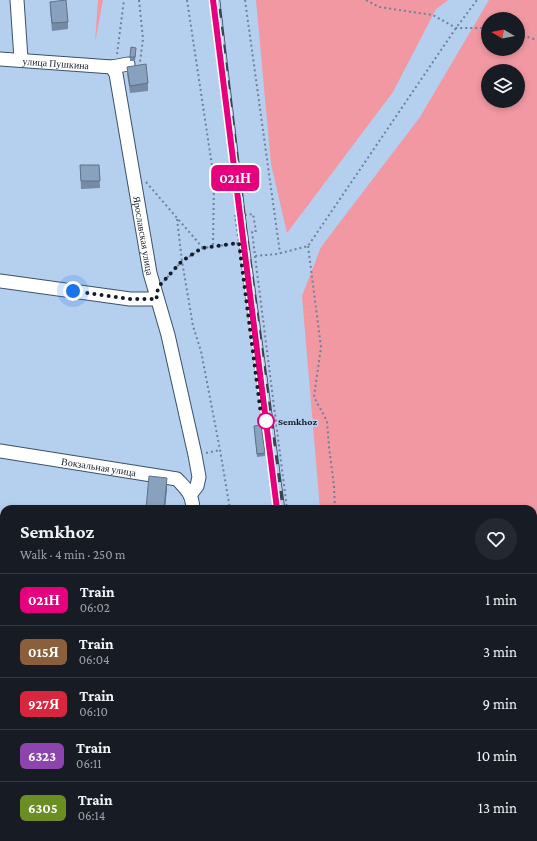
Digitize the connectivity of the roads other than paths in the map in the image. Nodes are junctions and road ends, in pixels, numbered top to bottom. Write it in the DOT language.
graph roads {
  1 [pos="17,0"];
  2 [pos="0,59"];
  3 [pos="21,59"];
  4 [pos="128,64"];
  5 [pos="112,67"];
  6 [pos="0,281"];
  7 [pos="156,297"];
  8 [pos="0,451"];
  9 [pos="190,495"];
  10 [pos="193,505"];
  1 -- 3 [label="street"];
  2 -- 3 [label="street, улица Пушкина"];
  3 -- 5 [label="street, улица Пушкина"];
  4 -- 5 [label="street, улица Пушкина"];
  5 -- 7 [label="street, Ярославская улица"];
  6 -- 7 [label="street"];
  7 -- 9 [label="street, Ярославская улица"];
  8 -- 9 [label="street, Вокзальная улица"];
  9 -- 10 [label="street"];
}
